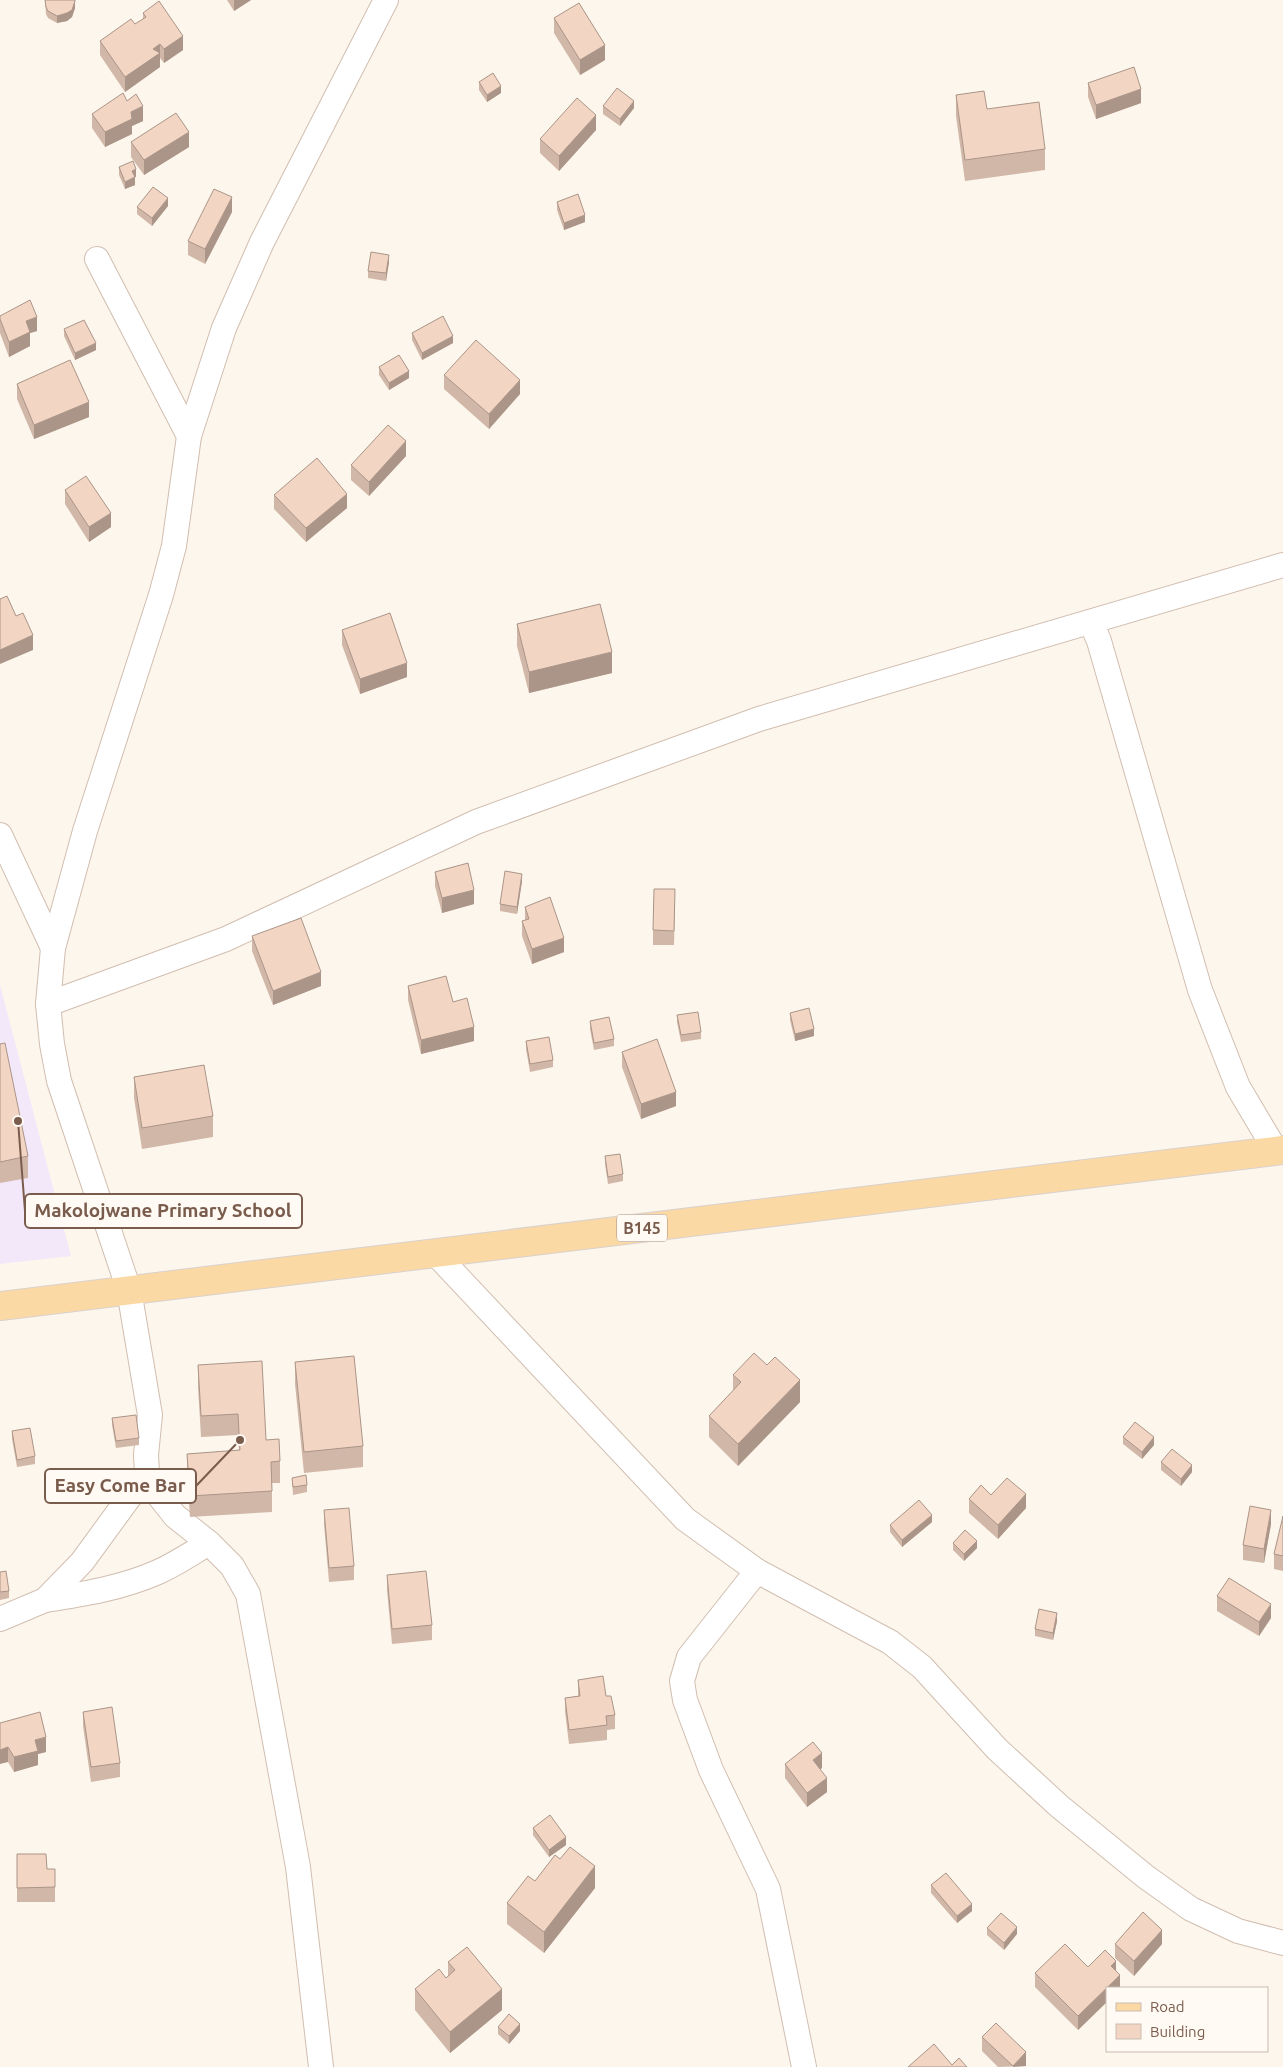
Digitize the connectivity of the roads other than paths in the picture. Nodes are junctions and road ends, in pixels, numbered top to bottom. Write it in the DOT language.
graph roads {
  1 [pos="386,0"];
  2 [pos="97,259"];
  3 [pos="189,436"];
  4 [pos="1283,565"];
  5 [pos="1091,622"];
  6 [pos="0,835"];
  7 [pos="54,948"];
  8 [pos="48,1004"];
  9 [pos="1279,1150"];
  10 [pos="434,1253"];
  11 [pos="129,1290"];
  12 [pos="0,1306"];
  13 [pos="147,1473"];
  14 [pos="209,1543"];
  15 [pos="757,1571"];
  16 [pos="45,1600"];
  17 [pos="0,1619"];
  18 [pos="1283,1943"];
  19 [pos="321,2067"];
  20 [pos="804,2067"];
  1 -- 3 [label="street"];
  2 -- 3 [label="street"];
  3 -- 7 [label="street"];
  4 -- 5 [label="street"];
  5 -- 8 [label="street"];
  5 -- 9 [label="street"];
  6 -- 7 [label="street"];
  7 -- 8 [label="street"];
  8 -- 11 [label="street"];
  9 -- 10 [label="main road, B145"];
  10 -- 11 [label="main road, B145"];
  10 -- 15 [label="street"];
  11 -- 12 [label="main road, B145"];
  11 -- 13 [label="street"];
  13 -- 14 [label="street"];
  13 -- 16 [label="street"];
  14 -- 16 [label="street"];
  14 -- 19 [label="street"];
  15 -- 18 [label="street"];
  15 -- 20 [label="street"];
  16 -- 17 [label="street"];
}
